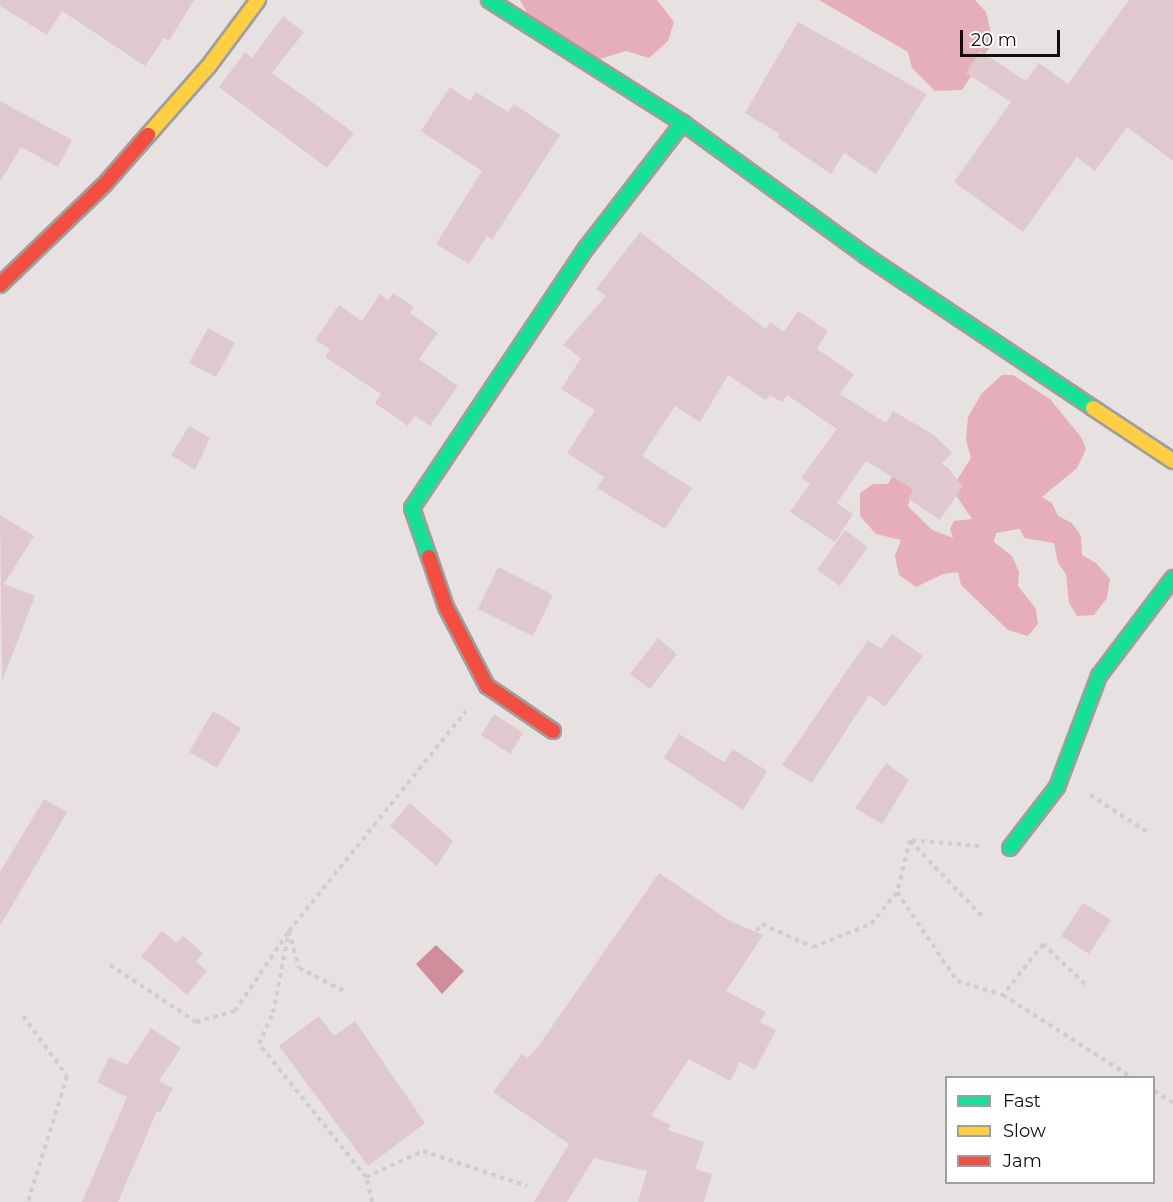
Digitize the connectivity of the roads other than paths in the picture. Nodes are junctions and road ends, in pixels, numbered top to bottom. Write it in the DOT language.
graph roads {
  1 [pos="258,0"];
  2 [pos="489,0"];
  3 [pos="683,123"];
  4 [pos="0,285"];
  5 [pos="1173,461"];
  6 [pos="1173,578"];
  7 [pos="553,731"];
  8 [pos="1010,848"];
  1 -- 4 [label="street"];
  2 -- 3 [label="street"];
  3 -- 5 [label="street"];
  3 -- 7 [label="street"];
  6 -- 8 [label="street"];
}
